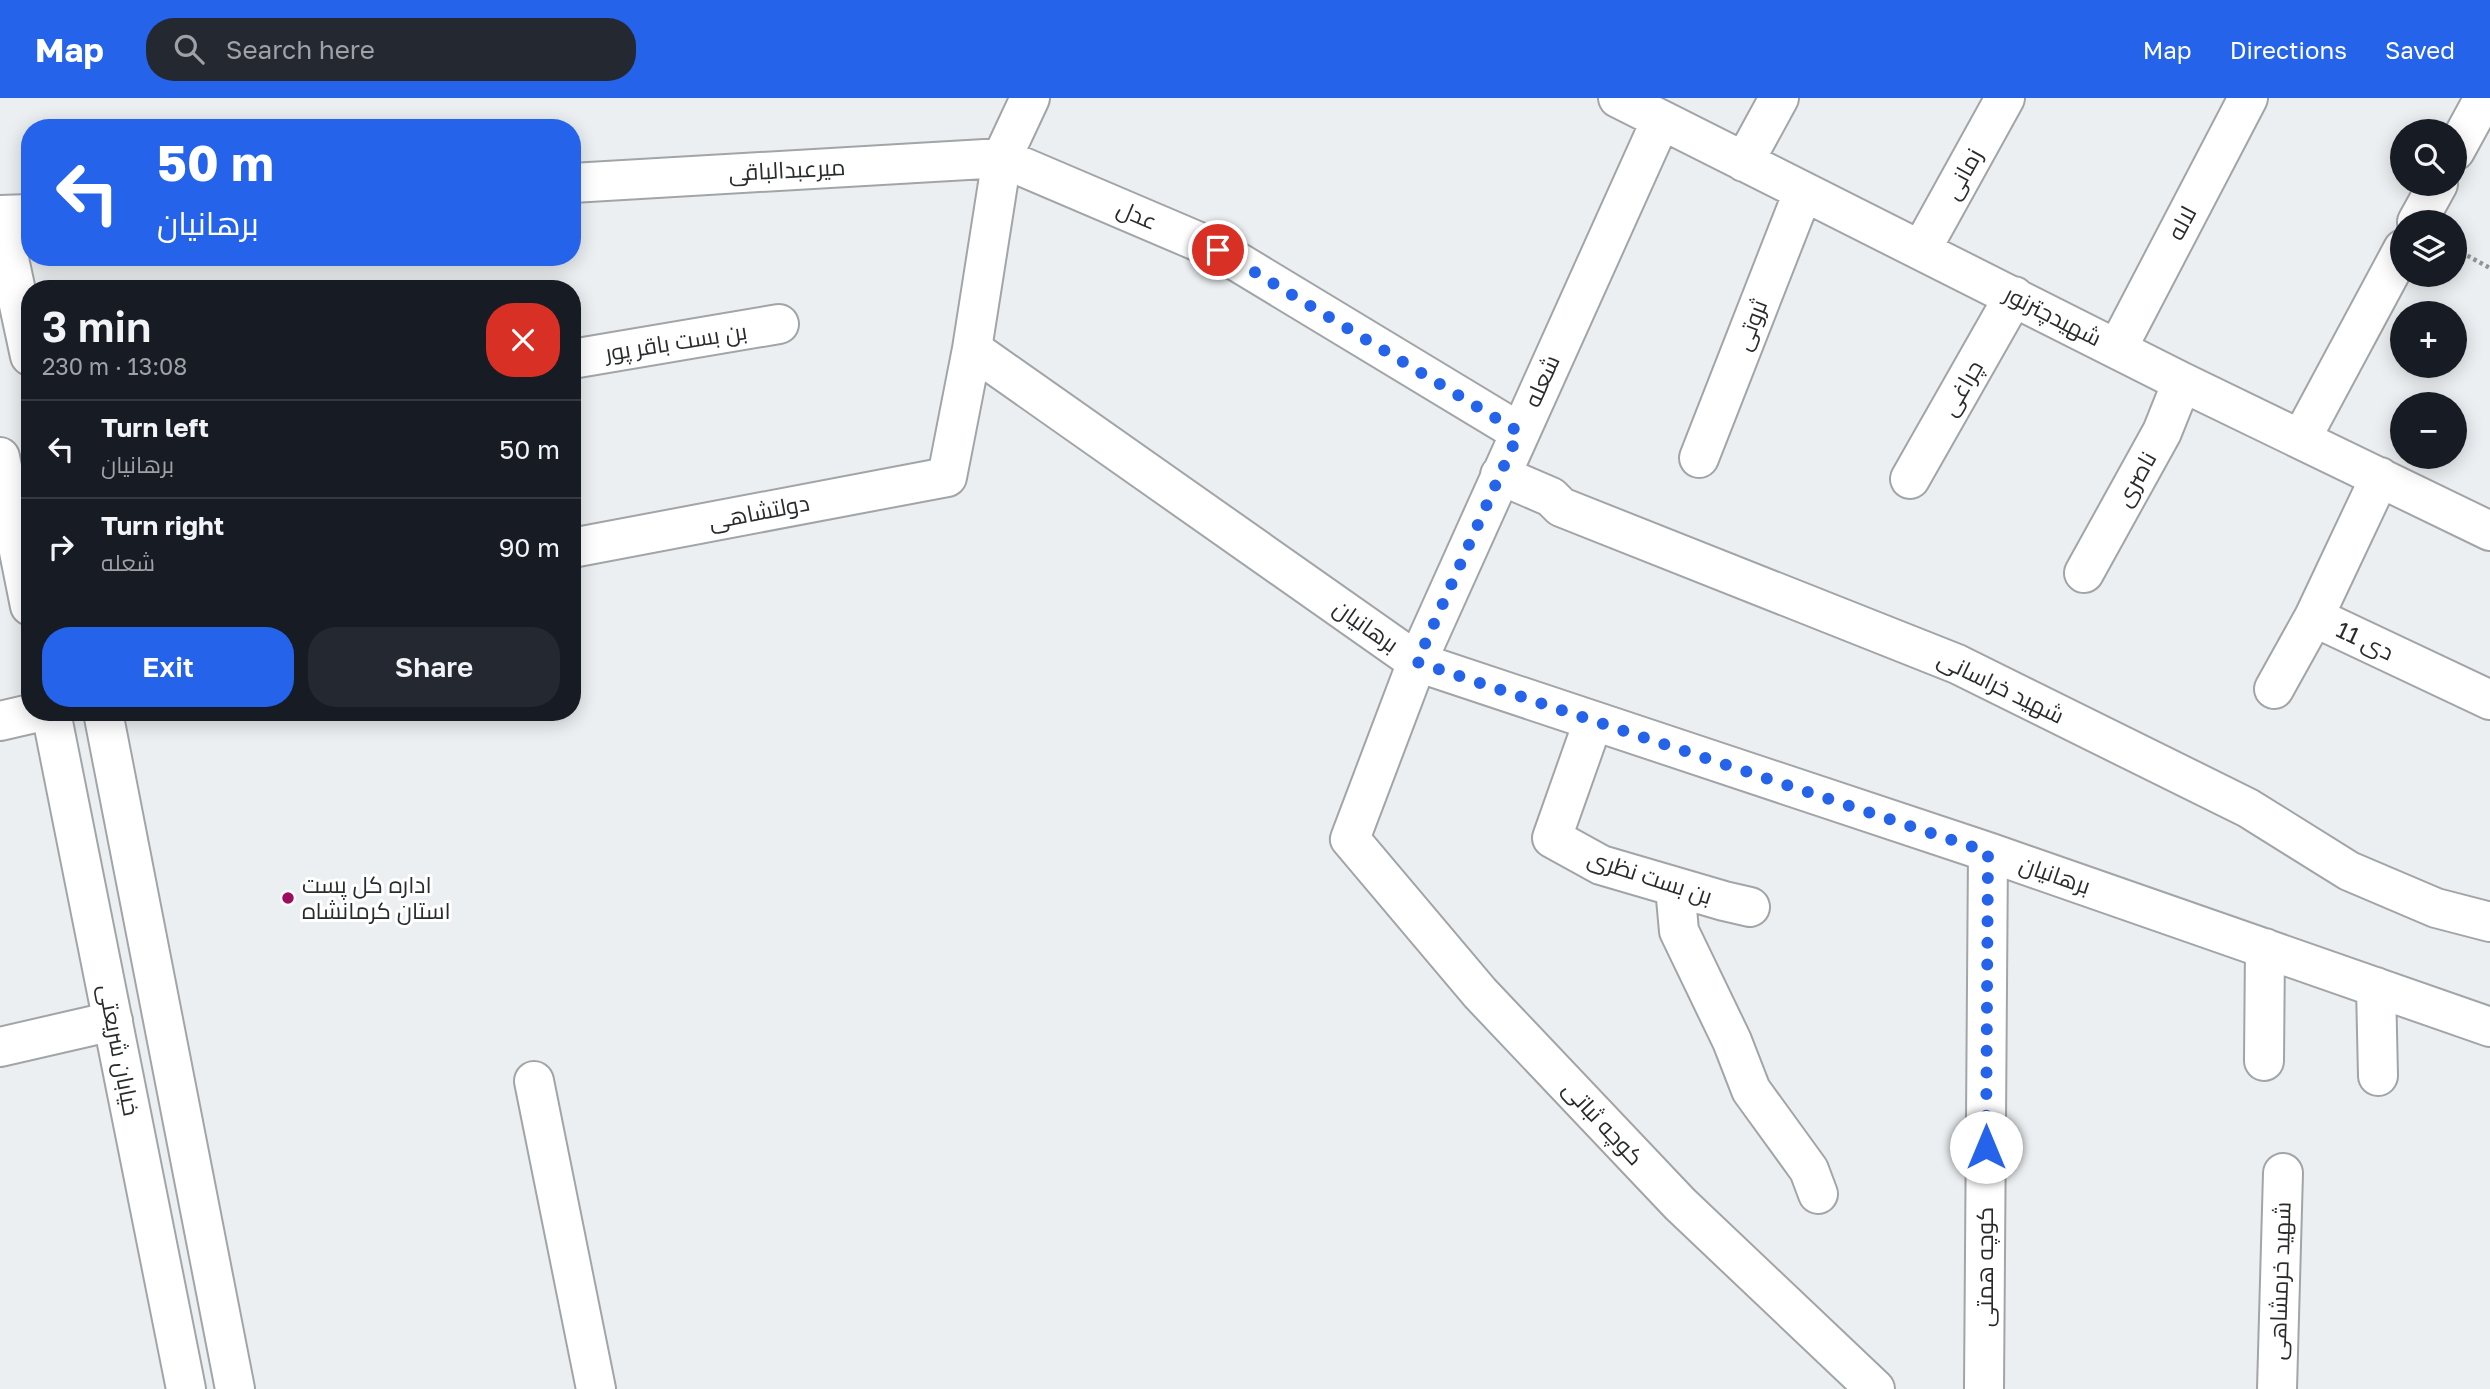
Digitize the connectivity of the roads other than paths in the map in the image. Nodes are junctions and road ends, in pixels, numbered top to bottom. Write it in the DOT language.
graph roads {
  1 [pos="1030,98"];
  2 [pos="1618,98"];
  3 [pos="1779,98"];
  4 [pos="2005,98"];
  5 [pos="2248,98"];
  6 [pos="2484,98"];
  7 [pos="1661,120"];
  8 [pos="2467,129"];
  9 [pos="1002,158"];
  10 [pos="1744,162"];
  11 [pos="581,182"];
  12 [pos="1803,192"];
  13 [pos="21,215"];
  14 [pos="0,216"];
  15 [pos="1921,250"];
  16 [pos="2390,273"];
  17 [pos="2014,296"];
  18 [pos="21,314"];
  19 [pos="779,324"];
  20 [pos="972,349"];
  21 [pos="2117,349"];
  22 [pos="581,357"];
  23 [pos="2182,382"];
  24 [pos="1519,432"];
  25 [pos="2301,439"];
  26 [pos="0,457"];
  27 [pos="1699,457"];
  28 [pos="1500,475"];
  29 [pos="2380,477"];
  30 [pos="1910,479"];
  31 [pos="2490,531"];
  32 [pos="581,546"];
  33 [pos="21,562"];
  34 [pos="2084,573"];
  35 [pos="2314,617"];
  36 [pos="1417,662"];
  37 [pos="2274,689"];
  38 [pos="2490,700"];
  39 [pos="21,716"];
  40 [pos="0,721"];
  41 [pos="53,721"];
  42 [pos="105,721"];
  43 [pos="1593,722"];
  44 [pos="1350,839"];
  45 [pos="1988,852"];
  46 [pos="1675,887"];
  47 [pos="1750,907"];
  48 [pos="2490,922"];
  49 [pos="2265,948"];
  50 [pos="2376,987"];
  51 [pos="113,1021"];
  52 [pos="2490,1027"];
  53 [pos="0,1047"];
  54 [pos="2264,1061"];
  55 [pos="2378,1076"];
  56 [pos="534,1081"];
  57 [pos="2283,1173"];
  58 [pos="1818,1194"];
  59 [pos="186,1389"];
  60 [pos="235,1389"];
  61 [pos="596,1389"];
  62 [pos="1875,1389"];
  63 [pos="1984,1389"];
  64 [pos="2277,1389"];
  1 -- 9 [label="street"];
  2 -- 7 [label="street, شهیدچترنور"];
  3 -- 10 [label="street"];
  4 -- 15 [label="street, زمانی"];
  5 -- 21 [label="street, لاله"];
  6 -- 8 [label="street"];
  7 -- 10 [label="street, شهیدچترنور"];
  7 -- 24 [label="street, شعله"];
  9 -- 11 [label="street, میرعبدالباقی"];
  9 -- 20 [label="street"];
  9 -- 24 [label="street, عدل"];
  10 -- 12 [label="street, شهیدچترنور"];
  12 -- 15 [label="street, شهیدچترنور"];
  12 -- 27 [label="street, ثروتی"];
  13 -- 14 [label="street"];
  14 -- 18 [label="street"];
  15 -- 17 [label="street, شهیدچترنور"];
  16 -- 25 [label="street"];
  17 -- 21 [label="street, شهیدچترنور"];
  17 -- 30 [label="street, چراغی"];
  19 -- 22 [label="street, بن بست باقر پور"];
  20 -- 32 [label="street, دولتشاهی"];
  20 -- 36 [label="street, برهانیان"];
  21 -- 23 [label="street, شهیدچترنور"];
  23 -- 25 [label="street, شهیدچترنور"];
  23 -- 34 [label="street, ناصری"];
  24 -- 28 [label="street, شعله"];
  25 -- 29 [label="street, شهیدچترنور"];
  26 -- 33 [label="street"];
  28 -- 36 [label="street, شعله"];
  28 -- 48 [label="street, شهید خراسانی"];
  29 -- 31 [label="street, شهیدچترنور"];
  29 -- 35 [label="street"];
  35 -- 37 [label="street, 11 دی"];
  35 -- 38 [label="street, 11 دی"];
  36 -- 43 [label="street, برهانیان"];
  36 -- 44 [label="street, شعله"];
  39 -- 40 [label="street"];
  41 -- 51 [label="street, خیابان شریعتی"];
  42 -- 60 [label="street"];
  43 -- 45 [label="street, برهانیان"];
  43 -- 46 [label="street, بن بست نظری"];
  44 -- 62 [label="street, کوچه ثباتی"];
  45 -- 49 [label="street, برهانیان"];
  45 -- 63 [label="street, کوچه همتی"];
  46 -- 47 [label="street, بن بست نظری"];
  46 -- 58 [label="street"];
  49 -- 50 [label="street, برهانیان"];
  49 -- 54 [label="street"];
  50 -- 52 [label="street, برهانیان"];
  50 -- 55 [label="street"];
  51 -- 53 [label="street"];
  51 -- 59 [label="street, خیابان شریعتی"];
  56 -- 61 [label="street"];
  57 -- 64 [label="street, شهید خرمشاهی"];
}
